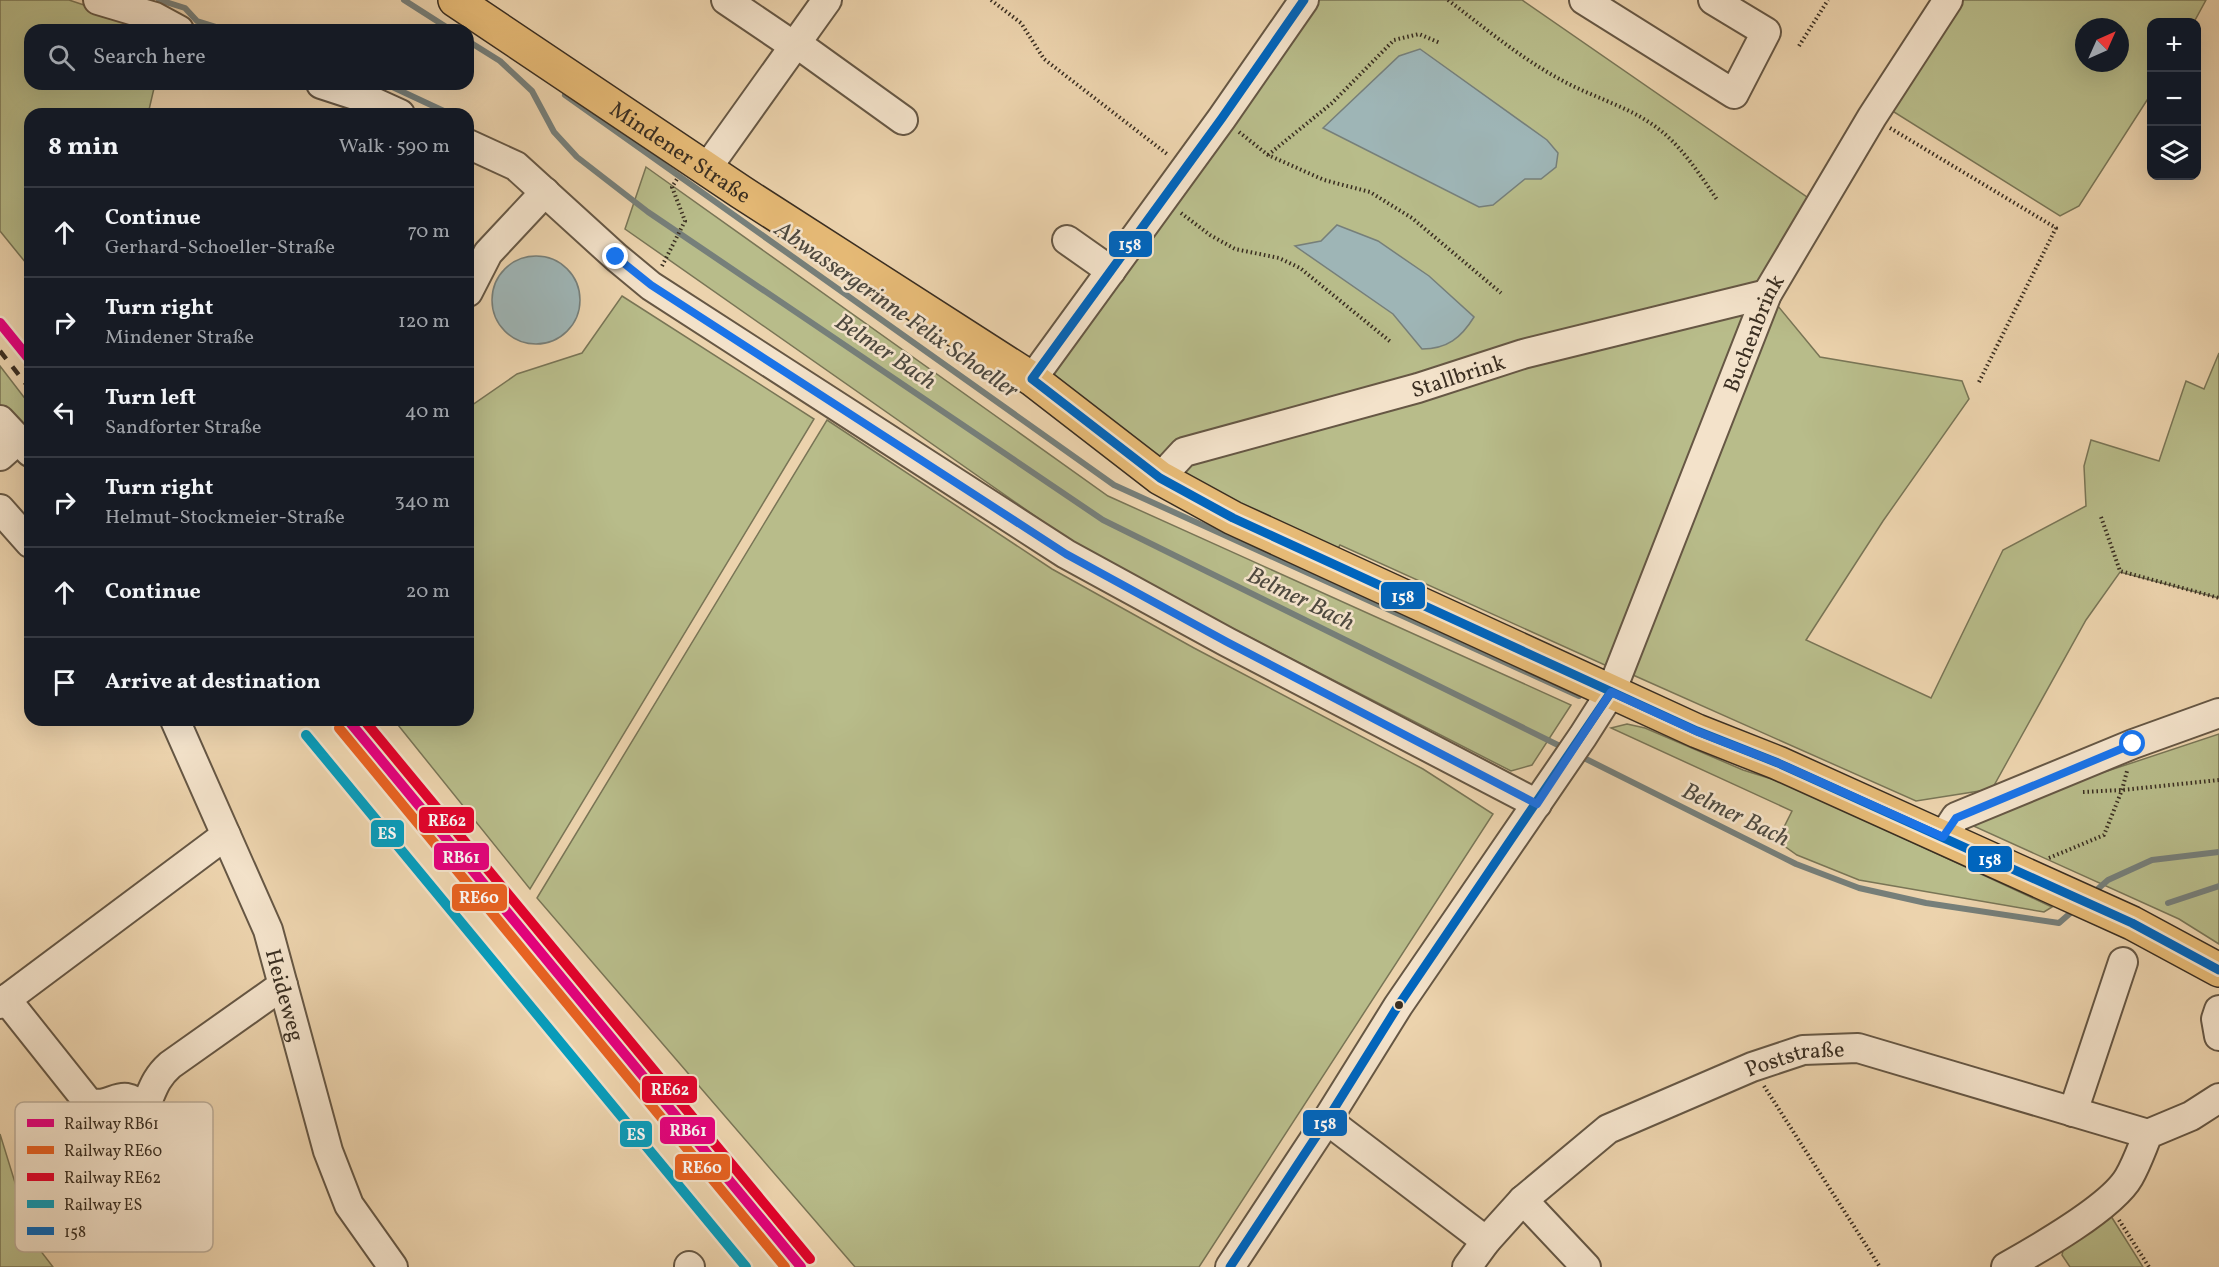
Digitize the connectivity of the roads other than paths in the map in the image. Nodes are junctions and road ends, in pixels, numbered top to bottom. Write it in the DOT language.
graph roads {
  1 [pos="98,0"];
  2 [pos="455,0"];
  3 [pos="726,0"];
  4 [pos="827,0"];
  5 [pos="1304,0"];
  6 [pos="1584,0"];
  7 [pos="1713,0"];
  8 [pos="1948,0"];
  9 [pos="167,24"];
  10 [pos="795,44"];
  11 [pos="339,90"];
  12 [pos="387,108"];
  13 [pos="903,120"];
  14 [pos="474,147"];
  15 [pos="707,168"];
  16 [pos="545,192"];
  17 [pos="1067,240"];
  18 [pos="1111,271"];
  19 [pos="474,280"];
  20 [pos="1767,294"];
  21 [pos="1032,379"];
  22 [pos="1160,478"];
  23 [pos="0,509"];
  24 [pos="24,536"];
  25 [pos="1611,692"];
  26 [pos="2219,713"];
  27 [pos="178,726"];
  28 [pos="1537,804"];
  29 [pos="226,835"];
  30 [pos="1943,837"];
  31 [pos="2123,962"];
  32 [pos="2219,970"];
  33 [pos="283,985"];
  34 [pos="3,1001"];
  35 [pos="2219,1010"];
  36 [pos="2219,1036"];
  37 [pos="2219,1098"];
  38 [pos="88,1102"];
  39 [pos="108,1102"];
  40 [pos="135,1102"];
  41 [pos="147,1102"];
  42 [pos="2073,1112"];
  43 [pos="1327,1120"];
  44 [pos="2148,1134"];
  45 [pos="1523,1200"];
  46 [pos="1486,1241"];
  47 [pos="2043,1258"];
  48 [pos="393,1267"];
  49 [pos="1230,1267"];
  50 [pos="1467,1267"];
  51 [pos="1586,1267"];
  52 [pos="2006,1267"];
  1 -- 9 [label="street"];
  2 -- 15 [label="main road, Mindener Straße"];
  3 -- 10 [label="street"];
  4 -- 10 [label="street"];
  5 -- 18 [label="street"];
  6 -- 7 [label="street"];
  8 -- 20 [label="street, Buchenbrink"];
  10 -- 13 [label="street"];
  10 -- 15 [label="street"];
  11 -- 12 [label="street"];
  14 -- 16 [label="street"];
  15 -- 21 [label="main road, Mindener Straße"];
  16 -- 19 [label="street"];
  16 -- 28 [label="street"];
  17 -- 18 [label="street"];
  18 -- 21 [label="street"];
  20 -- 22 [label="street, Stallbrink"];
  20 -- 25 [label="street, Buchenbrink"];
  21 -- 22 [label="main road, Mindener Straße"];
  22 -- 25 [label="main road, Mindener Straße"];
  23 -- 24 [label="street"];
  25 -- 28 [label="street, Buchenbrink"];
  25 -- 30 [label="main road, Mindener Straße"];
  26 -- 30 [label="street"];
  27 -- 29 [label="street, Heideweg"];
  28 -- 43 [label="street, Buchenbrink"];
  29 -- 33 [label="street, Heideweg"];
  29 -- 34 [label="street"];
  30 -- 32 [label="main road, Mindener Straße"];
  31 -- 42 [label="street"];
  33 -- 41 [label="street"];
  33 -- 48 [label="street, Heideweg"];
  34 -- 38 [label="street"];
  35 -- 36 [label="street"];
  37 -- 44 [label="street"];
  39 -- 40 [label="street"];
  42 -- 44 [label="street, Poststraße"];
  42 -- 45 [label="street, Poststraße"];
  43 -- 46 [label="street"];
  43 -- 49 [label="street, Buchenbrink"];
  44 -- 47 [label="street"];
  45 -- 46 [label="street, Poststraße"];
  45 -- 51 [label="street"];
  46 -- 50 [label="street, Poststraße"];
  47 -- 52 [label="street"];
}
